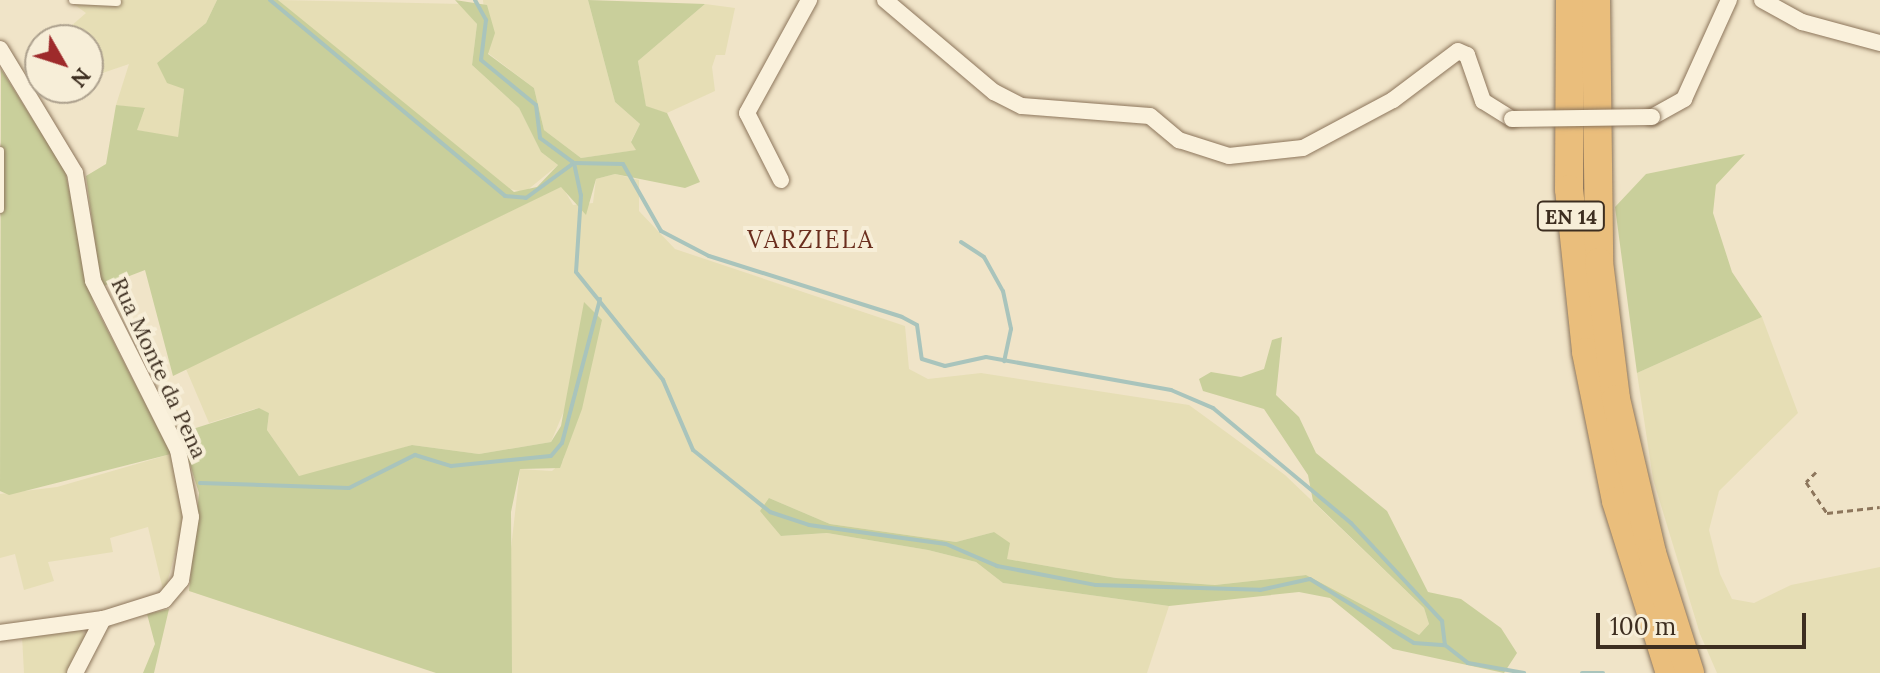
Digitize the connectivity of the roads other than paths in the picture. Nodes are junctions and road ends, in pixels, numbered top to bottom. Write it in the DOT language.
graph roads {
  1 [pos="73,0"];
  2 [pos="809,0"];
  3 [pos="885,0"];
  4 [pos="1570,0"];
  5 [pos="1596,0"];
  6 [pos="1609,0"];
  7 [pos="1729,0"];
  8 [pos="1762,0"];
  9 [pos="117,2"];
  10 [pos="1880,43"];
  11 [pos="0,49"];
  12 [pos="1594,95"];
  13 [pos="0,151"];
  14 [pos="781,180"];
  15 [pos="0,209"];
  16 [pos="103,619"];
  17 [pos="0,633"];
  18 [pos="75,673"];
  19 [pos="1670,673"];
  20 [pos="1690,673"];
  1 -- 9 [label="lane"];
  2 -- 14 [label="street"];
  3 -- 7 [label="street, bridge"];
  4 -- 19 [label="highway, EN 14"];
  5 -- 12 [label="highway, EN 14"];
  6 -- 12 [label="highway, EN 14"];
  8 -- 10 [label="street"];
  11 -- 16 [label="street, Rua Monte da Pena"];
  12 -- 20 [label="highway, EN 14"];
  13 -- 15 [label="lane"];
  16 -- 17 [label="street, Rua Monte da Pena"];
  16 -- 18 [label="street"];
}
